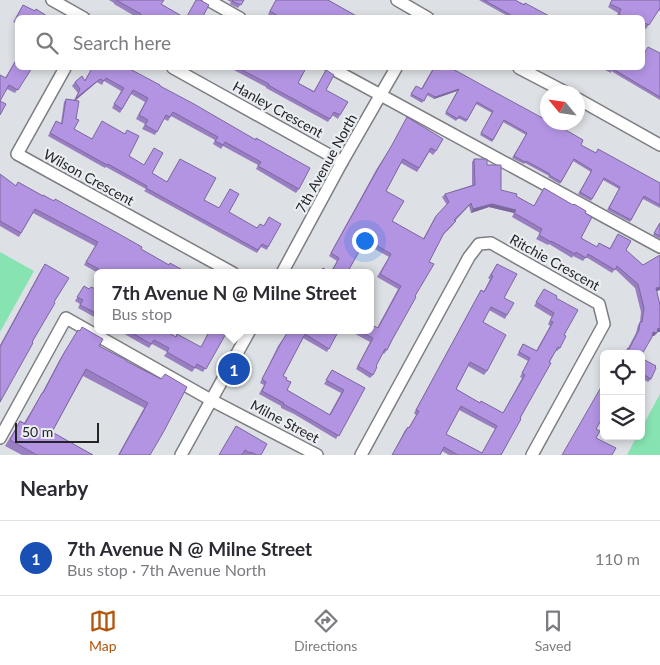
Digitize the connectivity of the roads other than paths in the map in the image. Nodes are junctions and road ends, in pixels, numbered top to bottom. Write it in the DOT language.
graph roads {
  1 [pos="52,0"];
  2 [pos="208,0"];
  3 [pos="397,0"];
  4 [pos="79,15"];
  5 [pos="235,15"];
  6 [pos="423,15"];
  7 [pos="63,70"];
  8 [pos="177,70"];
  9 [pos="335,70"];
  10 [pos="395,70"];
  11 [pos="523,70"];
  12 [pos="552,85"];
  13 [pos="381,95"];
  14 [pos="585,104"];
  15 [pos="660,145"];
  16 [pos="342,162"];
  17 [pos="660,246"];
  18 [pos="226,269"];
  19 [pos="284,269"];
  20 [pos="94,334"];
  21 [pos="94,334"];
  22 [pos="248,334"];
  23 [pos="211,400"];
  24 [pos="0,438"];
  25 [pos="181,455"];
  26 [pos="317,455"];
  27 [pos="361,455"];
  28 [pos="532,455"];
  1 -- 4 [label="street"];
  2 -- 5 [label="street"];
  3 -- 6 [label="street"];
  7 -- 18 [label="street, Wilson Crescent"];
  8 -- 16 [label="street, Hanley Crescent"];
  9 -- 13 [label="street"];
  10 -- 13 [label="street, 7th Avenue North"];
  11 -- 12 [label="street"];
  13 -- 16 [label="street, 7th Avenue North"];
  13 -- 17 [label="street"];
  14 -- 15 [label="street"];
  16 -- 19 [label="street, 7th Avenue North"];
  20 -- 23 [label="street, Milne Street"];
  21 -- 24 [label="street, Milne Street"];
  22 -- 23 [label="street"];
  23 -- 25 [label="street"];
  23 -- 26 [label="street, Milne Street"];
  27 -- 28 [label="street, Ritchie Crescent"];
}
